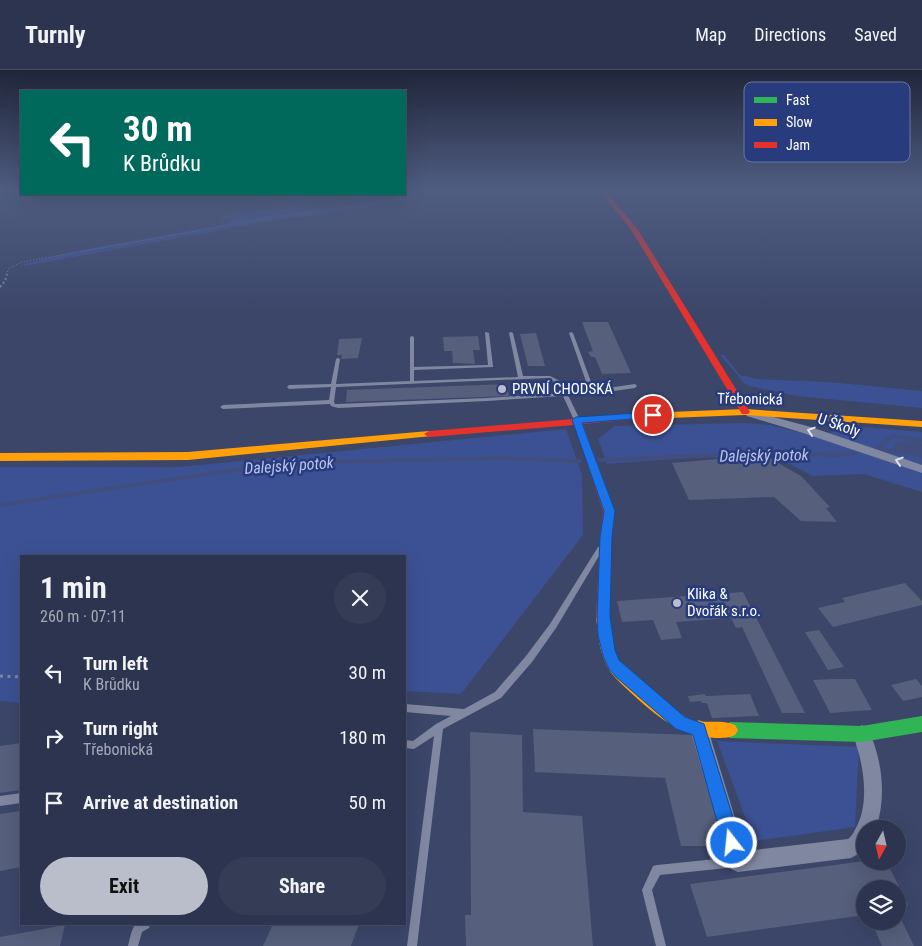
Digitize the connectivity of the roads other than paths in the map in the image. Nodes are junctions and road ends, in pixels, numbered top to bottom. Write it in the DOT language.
graph roads {
  1 [pos="636,231"];
  2 [pos="571,332"];
  3 [pos="487,333"];
  4 [pos="511,333"];
  5 [pos="412,337"];
  6 [pos="338,358"];
  7 [pos="412,369"];
  8 [pos="521,378"];
  9 [pos="412,382"];
  10 [pos="334,385"];
  11 [pos="635,386"];
  12 [pos="289,387"];
  13 [pos="592,392"];
  14 [pos="565,394"];
  15 [pos="331,402"];
  16 [pos="223,407"];
  17 [pos="745,412"];
  18 [pos="576,420"];
  19 [pos="922,424"];
  20 [pos="0,457"];
  21 [pos="922,469"];
  22 [pos="606,537"];
  23 [pos="406,708"];
  24 [pos="465,713"];
  25 [pos="922,724"];
  26 [pos="439,727"];
  27 [pos="699,729"];
  28 [pos="862,734"];
  29 [pos="406,744"];
  30 [pos="20,798"];
  31 [pos="0,801"];
  32 [pos="868,820"];
  33 [pos="856,845"];
  34 [pos="738,862"];
  35 [pos="144,925"];
  36 [pos="133,946"];
  37 [pos="412,946"];
  38 [pos="662,946"];
  1 -- 17 [label="main road"];
  2 -- 13 [label="lane"];
  3 -- 7 [label="lane"];
  4 -- 8 [label="lane"];
  5 -- 7 [label="lane"];
  6 -- 10 [label="lane"];
  7 -- 9 [label="lane"];
  8 -- 9 [label="lane"];
  8 -- 14 [label="lane"];
  9 -- 10 [label="lane"];
  10 -- 12 [label="lane"];
  10 -- 15 [label="lane"];
  11 -- 13 [label="lane"];
  13 -- 14 [label="lane"];
  14 -- 15 [label="lane"];
  14 -- 18 [label="lane"];
  15 -- 16 [label="lane"];
  17 -- 18 [label="main road, Třebonická"];
  17 -- 19 [label="main road, Třebonická"];
  21 -- 17 [label="street, U Školy, one-way"];
  18 -- 20 [label="main road, Třebonická"];
  18 -- 22 [label="main road"];
  22 -- 24 [label="lane"];
  22 -- 27 [label="main road"];
  23 -- 24 [label="lane"];
  24 -- 26 [label="lane"];
  25 -- 28 [label="main road"];
  26 -- 29 [label="lane"];
  26 -- 37 [label="lane"];
  27 -- 28 [label="main road"];
  27 -- 34 [label="street"];
  28 -- 32 [label="street"];
  30 -- 31 [label="lane"];
  33 -- 34 [label="street"];
  34 -- 38 [label="lane"];
  35 -- 36 [label="lane"];
}
